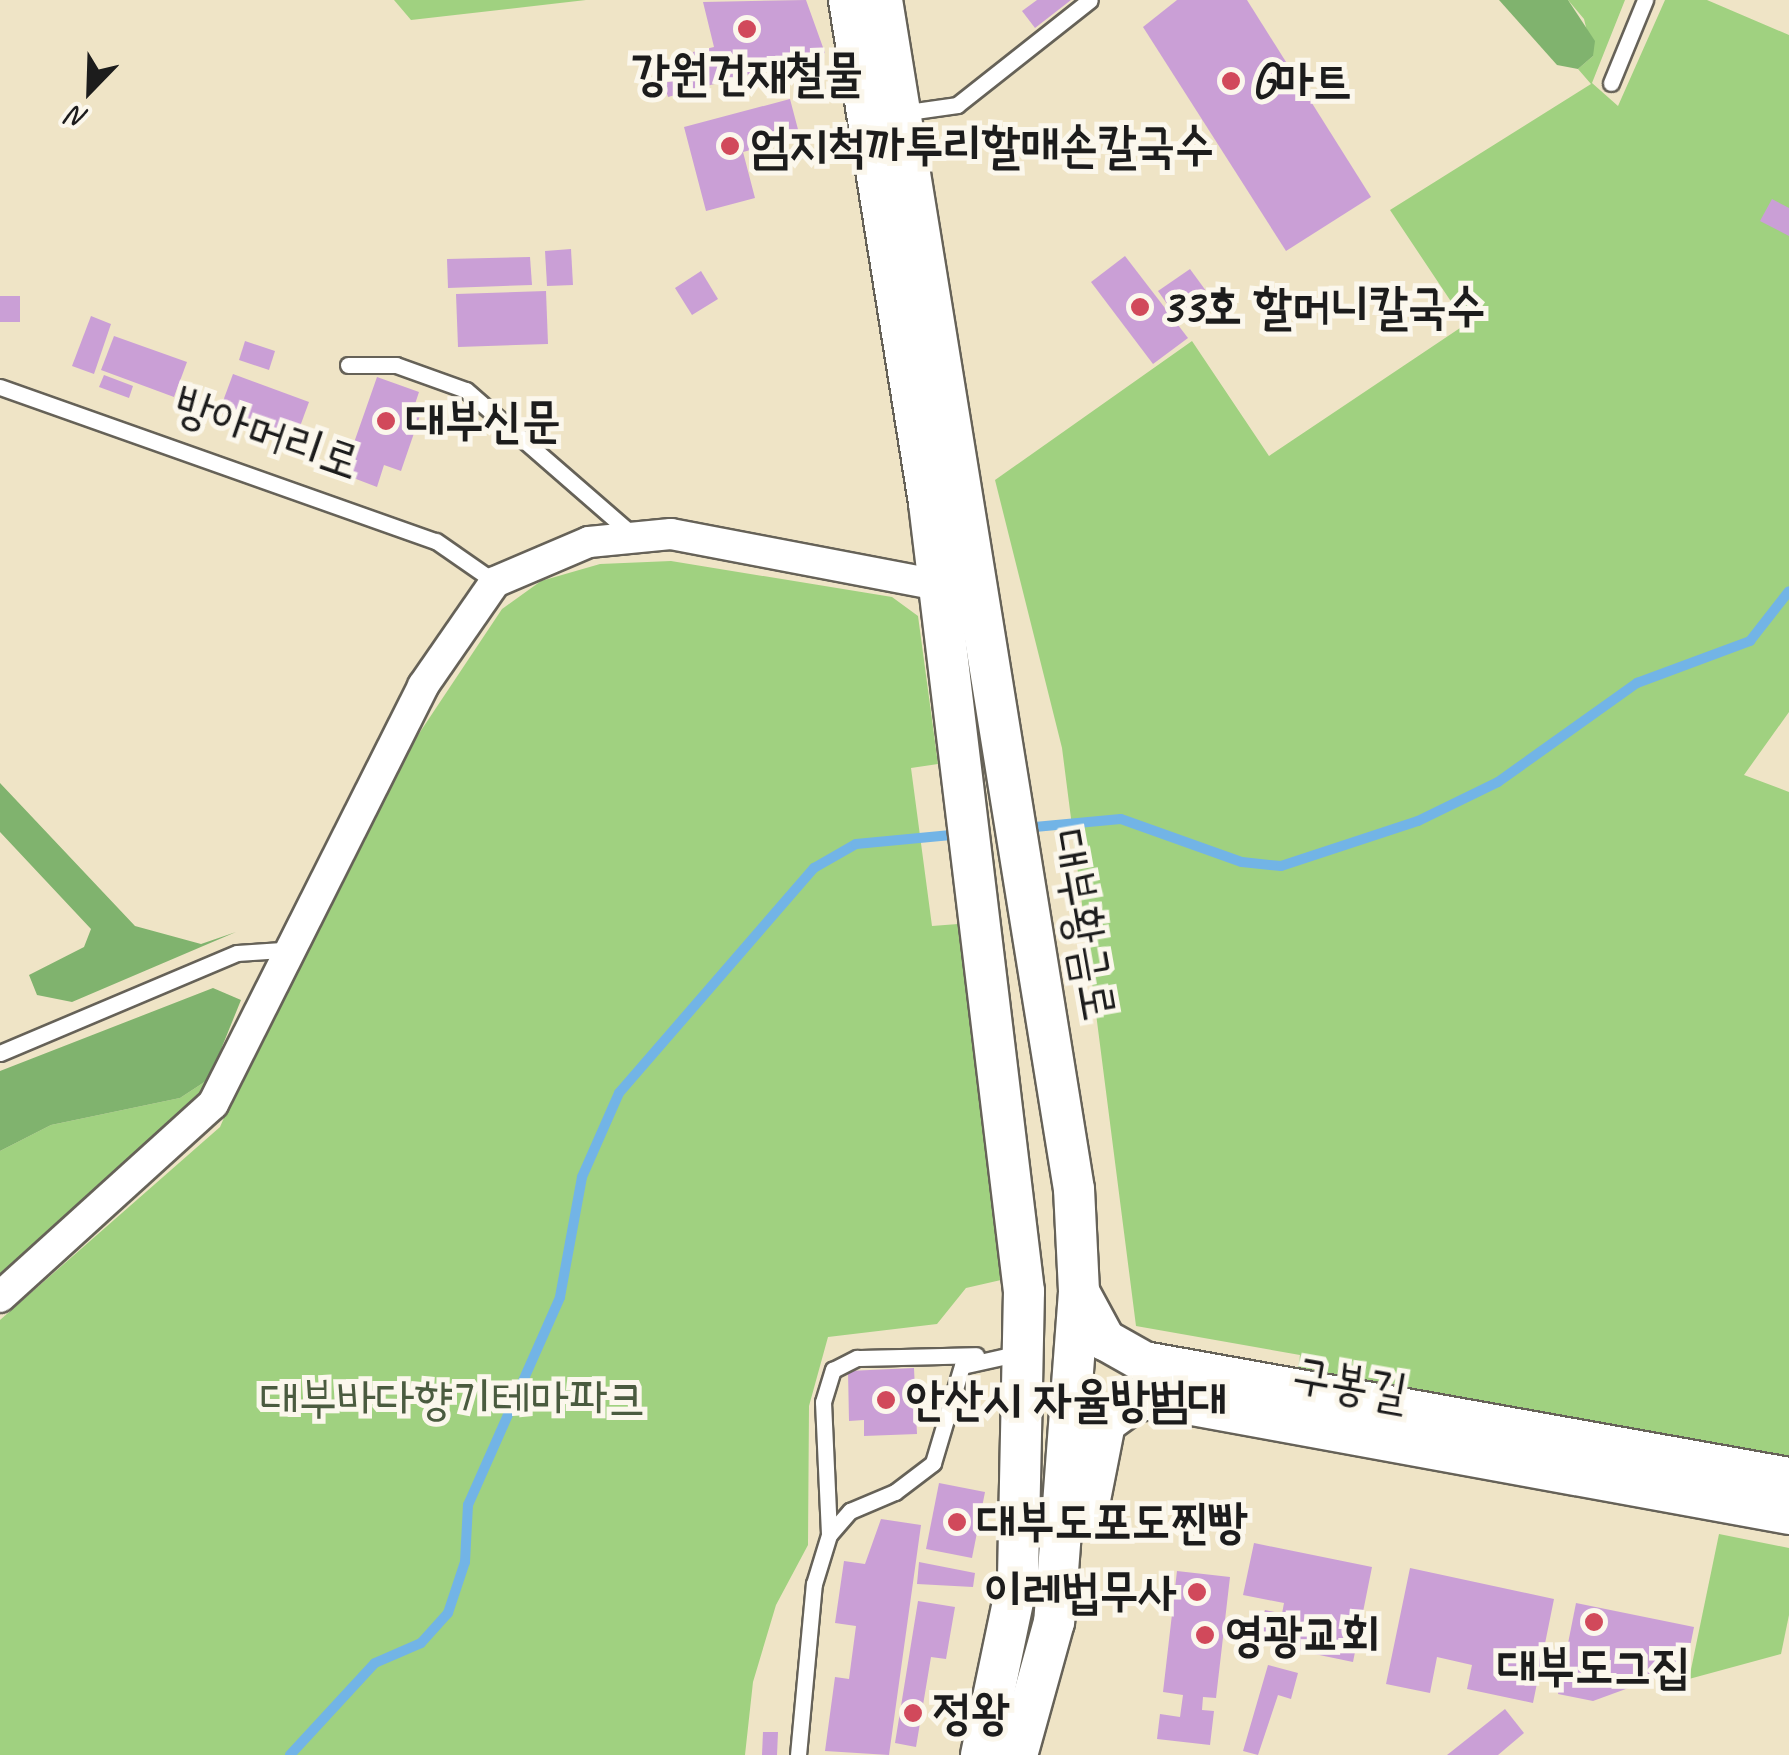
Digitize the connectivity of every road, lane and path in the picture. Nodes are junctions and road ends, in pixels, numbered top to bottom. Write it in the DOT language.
graph roads {
  1 [pos="849,0"];
  2 [pos="882,0"];
  3 [pos="1090,0"];
  4 [pos="1645,0"];
  5 [pos="1611,82"];
  6 [pos="885,115"];
  7 [pos="348,366"];
  8 [pos="0,387"];
  9 [pos="634,535"];
  10 [pos="495,582"];
  11 [pos="979,587"];
  12 [pos="938,592"];
  13 [pos="282,950"];
  14 [pos="0,1053"];
  15 [pos="999,1072"];
  16 [pos="1079,1292"];
  17 [pos="0,1297"];
  18 [pos="1076,1338"];
  19 [pos="1008,1354"];
  20 [pos="1111,1375"];
  21 [pos="1168,1384"];
  22 [pos="1073,1386"];
  23 [pos="1023,1459"];
  24 [pos="1789,1478"];
  25 [pos="1789,1514"];
  26 [pos="829,1535"];
  27 [pos="1054,1622"];
  28 [pos="798,1755"];
  29 [pos="981,1755"];
  30 [pos="1017,1755"];
  1 -- 6 [label="main road, 대부황금로"];
  2 -- 6 [label="main road, 대부황금로"];
  3 -- 6 [label="lane"];
  4 -- 5 [label="lane"];
  6 -- 11 [label="main road, 대부황금로"];
  6 -- 12 [label="main road, 대부황금로"];
  7 -- 9 [label="lane, 방아머리로"];
  8 -- 10 [label="lane, 방아머리로"];
  9 -- 10 [label="street"];
  9 -- 12 [label="street"];
  10 -- 13 [label="street"];
  11 -- 12 [label="street"];
  11 -- 16 [label="main road, 대부황금로"];
  12 -- 15 [label="main road, 대부황금로"];
  13 -- 14 [label="lane"];
  13 -- 17 [label="street"];
  15 -- 18 [label="main road"];
  15 -- 19 [label="main road, 대부황금로"];
  16 -- 18 [label="main road, 대부황금로"];
  16 -- 21 [label="main road, 구봉길"];
  18 -- 20 [label="main road"];
  18 -- 22 [label="main road, 대부황금로"];
  19 -- 23 [label="main road, 대부황금로"];
  19 -- 26 [label="lane"];
  19 -- 26 [label="lane"];
  20 -- 21 [label="main road"];
  20 -- 22 [label="main road"];
  21 -- 24 [label="main road, 구봉길"];
  21 -- 25 [label="main road, 구봉길"];
  21 -- 27 [label="main road"];
  22 -- 23 [label="main road"];
  22 -- 27 [label="main road, 대부황금로"];
  23 -- 29 [label="main road, 대부황금로"];
  26 -- 28 [label="lane"];
  27 -- 30 [label="main road, 대부황금로"];
}
